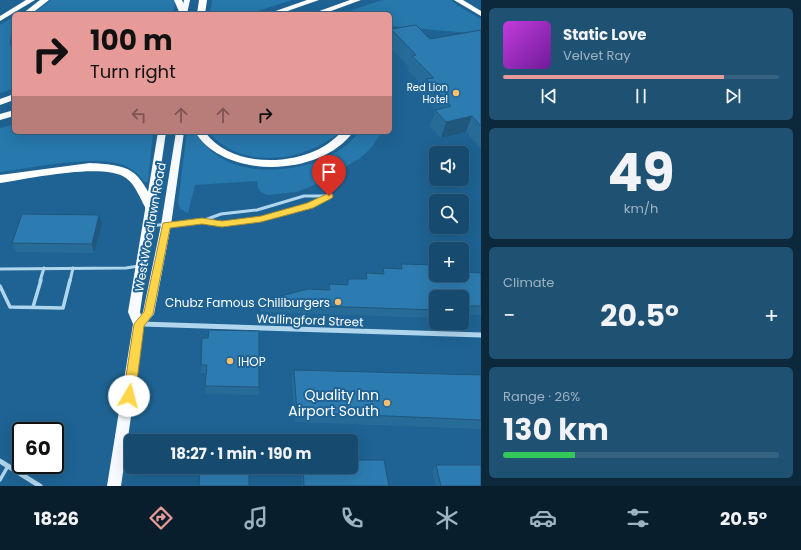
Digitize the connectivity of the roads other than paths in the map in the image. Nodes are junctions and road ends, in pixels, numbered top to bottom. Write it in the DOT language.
graph roads {
  1 [pos="32,0"];
  2 [pos="45,0"];
  3 [pos="178,0"];
  4 [pos="187,0"];
  5 [pos="203,0"];
  6 [pos="315,0"];
  7 [pos="357,0"];
  8 [pos="458,0"];
  9 [pos="29,12"];
  10 [pos="183,12"];
  11 [pos="184,12"];
  12 [pos="201,12"];
  13 [pos="277,12"];
  14 [pos="321,12"];
  15 [pos="481,14"];
  16 [pos="0,19"];
  17 [pos="12,98"];
  18 [pos="0,102"];
  19 [pos="12,114"];
  20 [pos="0,117"];
  21 [pos="162,134"];
  22 [pos="180,134"];
  23 [pos="202,134"];
  24 [pos="346,134"];
  25 [pos="0,179"];
  26 [pos="150,206"];
  27 [pos="202,221"];
  28 [pos="166,225"];
  29 [pos="147,226"];
  30 [pos="140,266"];
  31 [pos="0,268"];
  32 [pos="44,268"];
  33 [pos="74,268"];
  34 [pos="0,286"];
  35 [pos="33,307"];
  36 [pos="139,324"];
  37 [pos="481,335"];
  38 [pos="0,461"];
  39 [pos="8,466"];
  40 [pos="0,480"];
  41 [pos="40,486"];
  42 [pos="114,486"];
  1 -- 16 [label="highway"];
  2 -- 9 [label="highway"];
  3 -- 10 [label="highway"];
  4 -- 11 [label="main road"];
  5 -- 12 [label="highway"];
  6 -- 13 [label="highway"];
  7 -- 14 [label="highway"];
  8 -- 15 [label="highway"];
  17 -- 18 [label="highway"];
  19 -- 20 [label="highway"];
  21 -- 26 [label="main road, West Woodlawn Road"];
  22 -- 28 [label="main road, West Woodlawn Road"];
  23 -- 24 [label="highway"];
  25 -- 26 [label="highway"];
  26 -- 29 [label="main road, West Woodlawn Road"];
  27 -- 27 [label="lane"];
  27 -- 28 [label="lane"];
  28 -- 29 [label="lane"];
  28 -- 36 [label="main road, West Woodlawn Road"];
  29 -- 30 [label="main road, West Woodlawn Road"];
  30 -- 33 [label="lane"];
  30 -- 36 [label="main road, West Woodlawn Road"];
  31 -- 32 [label="lane"];
  32 -- 33 [label="lane"];
  32 -- 35 [label="lane"];
  33 -- 35 [label="lane"];
  34 -- 35 [label="lane"];
  36 -- 37 [label="street, Wallingford Street"];
  36 -- 42 [label="main road, West Woodlawn Road"];
  38 -- 39 [label="street"];
  39 -- 40 [label="lane"];
  39 -- 41 [label="street"];
}
